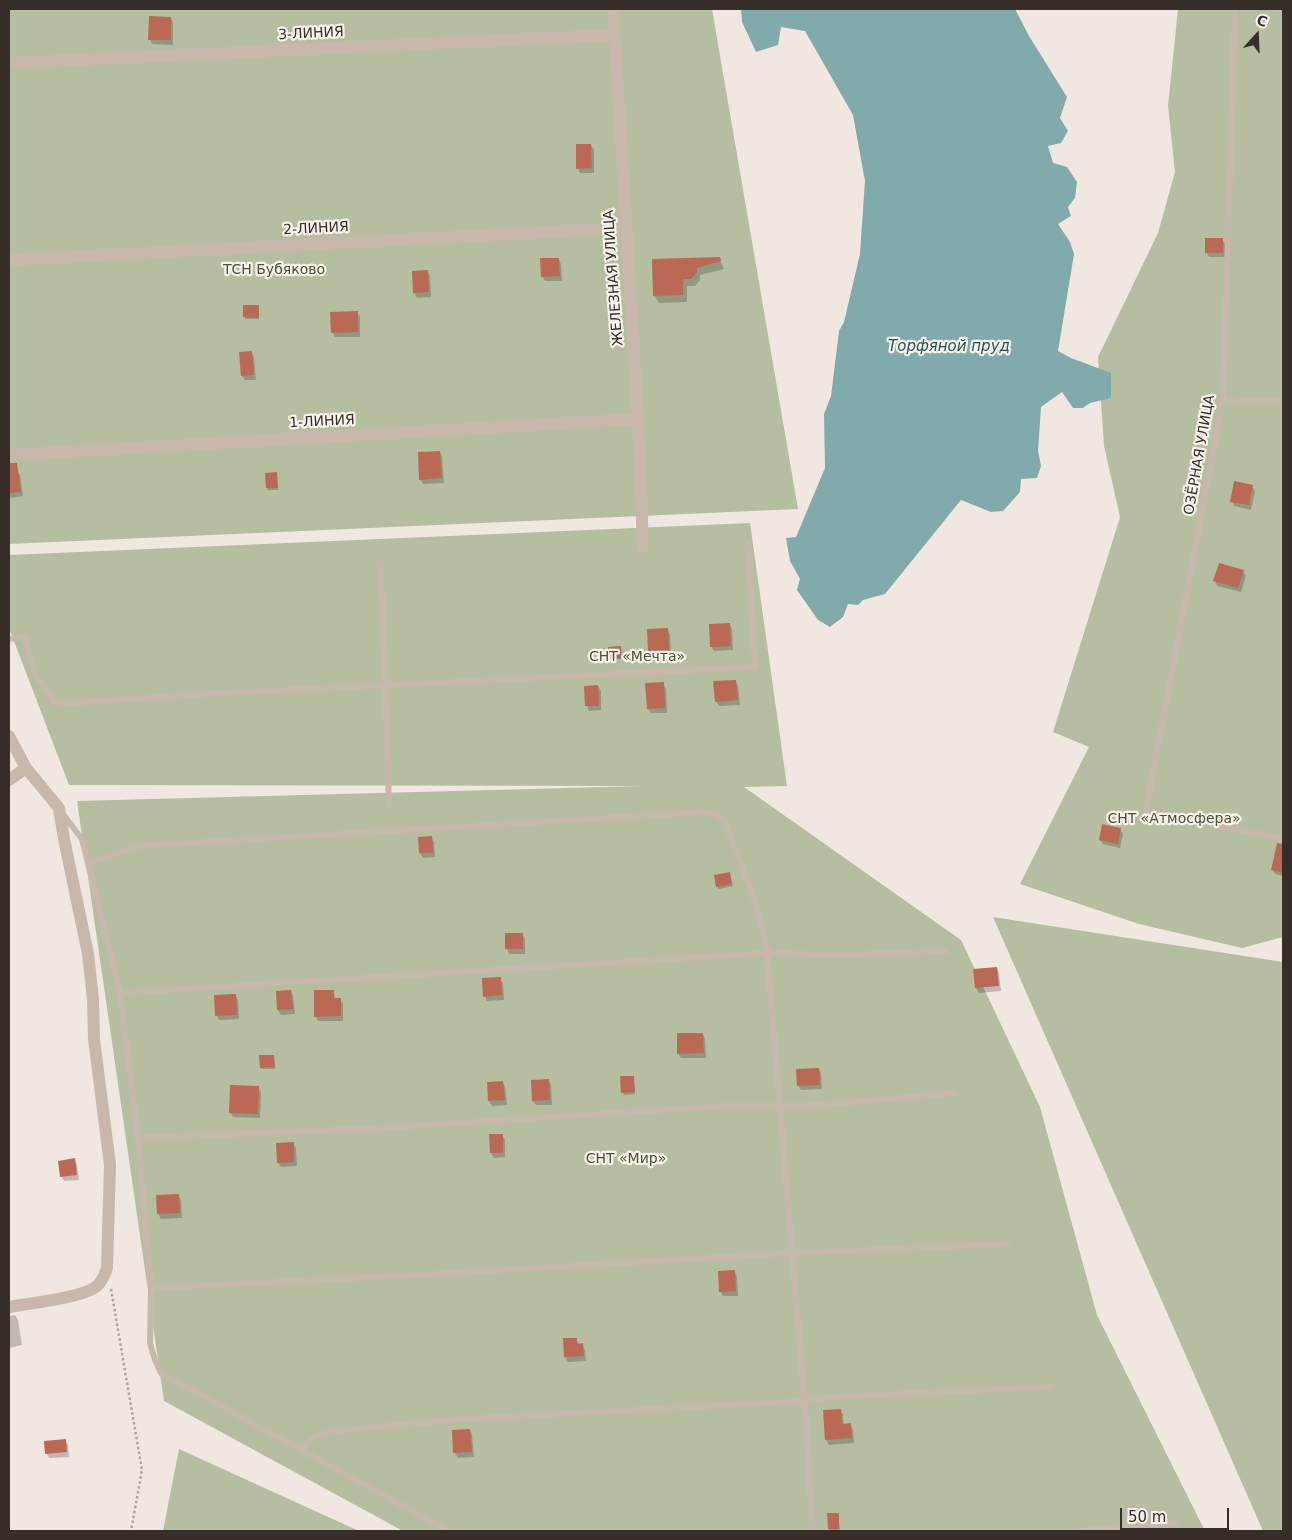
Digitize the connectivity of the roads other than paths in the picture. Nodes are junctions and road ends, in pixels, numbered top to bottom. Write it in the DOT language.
graph roads {
  1 [pos="613,9"];
  2 [pos="1235,9"];
  3 [pos="614,35"];
  4 [pos="9,63"];
  5 [pos="626,228"];
  6 [pos="9,260"];
  7 [pos="1223,400"];
  8 [pos="1283,401"];
  9 [pos="638,419"];
  10 [pos="9,456"];
  11 [pos="748,544"];
  12 [pos="643,546"];
  13 [pos="380,563"];
  14 [pos="9,639"];
  15 [pos="385,686"];
  16 [pos="9,736"];
  17 [pos="26,768"];
  18 [pos="9,780"];
  19 [pos="389,805"];
  20 [pos="59,808"];
  21 [pos="1283,839"];
  22 [pos="88,863"];
  23 [pos="946,951"];
  24 [pos="767,953"];
  25 [pos="120,993"];
  26 [pos="954,1093"];
  27 [pos="779,1105"];
  28 [pos="138,1138"];
  29 [pos="1008,1244"];
  30 [pos="791,1253"];
  31 [pos="151,1288"];
  32 [pos="9,1307"];
  33 [pos="1050,1387"];
  34 [pos="804,1401"];
  35 [pos="301,1449"];
  36 [pos="1175,1523"];
  37 [pos="449,1531"];
  38 [pos="812,1531"];
  39 [pos="1076,1531"];
  1 -- 3 [label="street, ЖЕЛЕЗНАЯ УЛИЦА"];
  2 -- 7 [label="lane, ОЗЁРНАЯ УЛИЦА"];
  3 -- 4 [label="street, 3-ЛИНИЯ"];
  3 -- 5 [label="street, ЖЕЛЕЗНАЯ УЛИЦА"];
  5 -- 6 [label="street, 2-ЛИНИЯ"];
  5 -- 9 [label="street, ЖЕЛЕЗНАЯ УЛИЦА"];
  7 -- 8 [label="lane"];
  7 -- 21 [label="lane, ОЗЁРНАЯ УЛИЦА"];
  9 -- 10 [label="street, 1-ЛИНИЯ"];
  9 -- 12 [label="street, ЖЕЛЕЗНАЯ УЛИЦА"];
  11 -- 15 [label="lane"];
  13 -- 15 [label="lane"];
  14 -- 15 [label="lane"];
  15 -- 19 [label="lane"];
  16 -- 17 [label="street"];
  17 -- 18 [label="street"];
  17 -- 20 [label="street"];
  20 -- 22 [label="lane"];
  20 -- 32 [label="street"];
  22 -- 24 [label="lane"];
  22 -- 25 [label="lane"];
  23 -- 24 [label="lane"];
  24 -- 25 [label="lane"];
  24 -- 27 [label="lane"];
  25 -- 28 [label="lane"];
  26 -- 27 [label="lane"];
  27 -- 28 [label="lane"];
  27 -- 30 [label="lane"];
  28 -- 31 [label="lane"];
  29 -- 30 [label="lane"];
  30 -- 31 [label="lane"];
  30 -- 34 [label="lane"];
  31 -- 35 [label="lane"];
  33 -- 34 [label="lane"];
  34 -- 35 [label="lane"];
  34 -- 38 [label="lane"];
  35 -- 37 [label="lane"];
  36 -- 39 [label="lane"];
}
